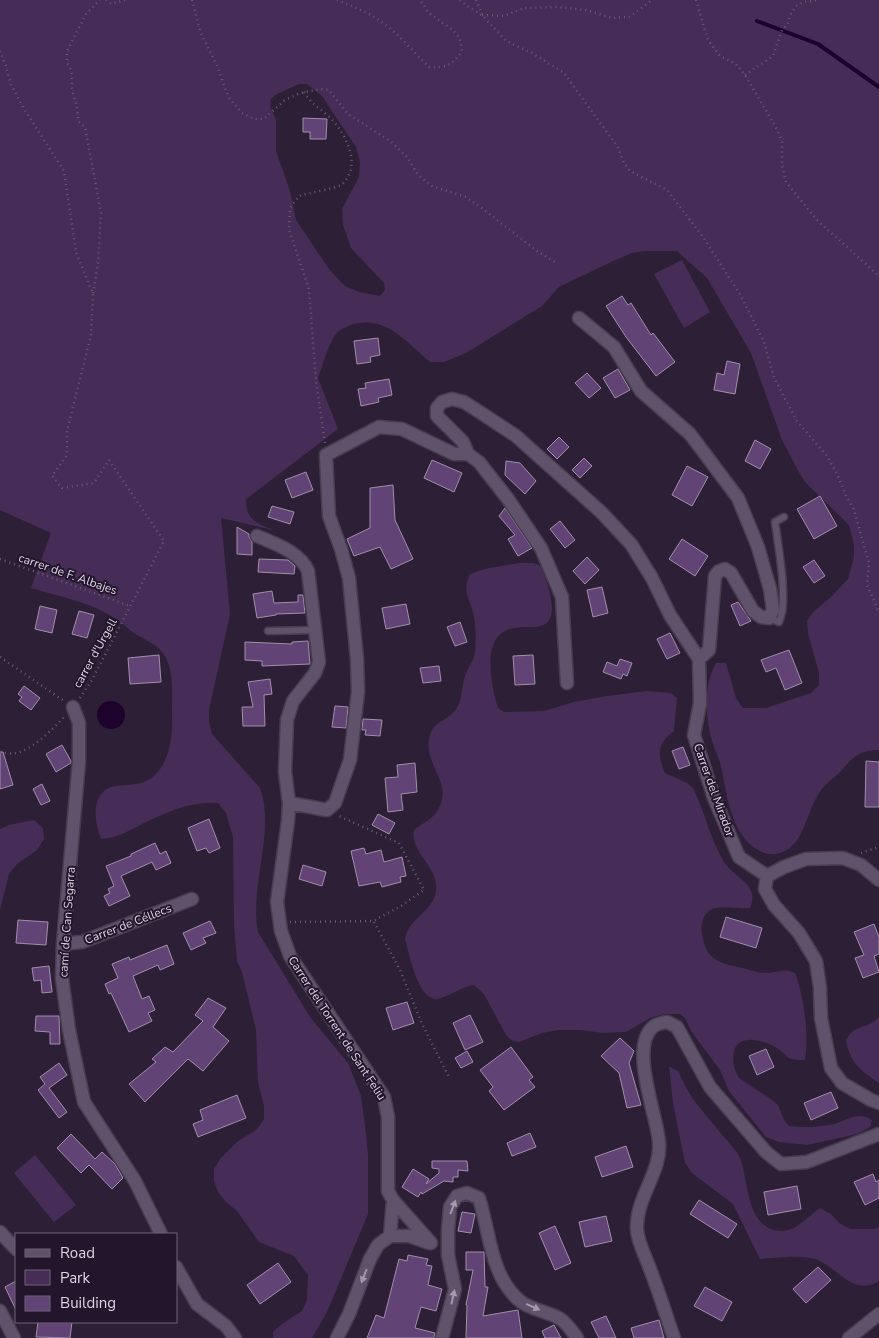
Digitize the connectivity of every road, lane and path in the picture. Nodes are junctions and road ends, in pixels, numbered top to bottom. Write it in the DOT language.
graph roads {
  1 [pos="100,0"];
  2 [pos="106,0"];
  3 [pos="126,0"];
  4 [pos="192,0"];
  5 [pos="337,0"];
  6 [pos="420,0"];
  7 [pos="460,0"];
  8 [pos="476,0"];
  9 [pos="652,0"];
  10 [pos="696,0"];
  11 [pos="816,0"];
  12 [pos="482,16"];
  13 [pos="0,51"];
  14 [pos="745,75"];
  15 [pos="304,92"];
  16 [pos="558,264"];
  17 [pos="879,276"];
  18 [pos="93,294"];
  19 [pos="578,318"];
  20 [pos="326,454"];
  21 [pos="468,454"];
  22 [pos="784,517"];
  23 [pos="257,536"];
  24 [pos="0,560"];
  25 [pos="130,606"];
  26 [pos="879,612"];
  27 [pos="769,618"];
  28 [pos="316,630"];
  29 [pos="268,631"];
  30 [pos="0,657"];
  31 [pos="699,659"];
  32 [pos="567,683"];
  33 [pos="73,708"];
  34 [pos="0,752"];
  35 [pos="289,803"];
  36 [pos="327,810"];
  37 [pos="767,876"];
  38 [pos="879,880"];
  39 [pos="192,899"];
  40 [pos="373,921"];
  41 [pos="279,922"];
  42 [pos="63,944"];
  43 [pos="449,1078"];
  44 [pos="879,1103"];
  45 [pos="879,1134"];
  46 [pos="392,1200"];
  47 [pos="0,1232"];
  48 [pos="161,1233"];
  49 [pos="390,1236"];
  50 [pos="431,1243"];
  51 [pos="15,1248"];
  52 [pos="448,1254"];
  53 [pos="178,1274"];
  54 [pos="0,1311"];
  55 [pos="879,1314"];
  56 [pos="14,1338"];
  57 [pos="235,1338"];
  58 [pos="337,1338"];
  59 [pos="442,1338"];
  60 [pos="577,1338"];
  61 [pos="674,1338"];
  62 [pos="849,1338"];
  1 -- 18 [label="path"];
  2 -- 3 [label="path"];
  4 -- 15 [label="path"];
  5 -- 6 [label="path"];
  7 -- 12 [label="path"];
  8 -- 12 [label="path"];
  9 -- 12 [label="path"];
  10 -- 14 [label="path"];
  11 -- 14 [label="path"];
  12 -- 26 [label="path"];
  13 -- 18 [label="path"];
  14 -- 17 [label="path"];
  15 -- 16 [label="path"];
  15 -- 20 [label="path"];
  18 -- 25 [label="path, carrer d'Urgell"];
  19 -- 27 [label="street"];
  20 -- 21 [label="street"];
  20 -- 36 [label="street"];
  21 -- 31 [label="street"];
  21 -- 32 [label="street"];
  22 -- 27 [label="lane"];
  23 -- 28 [label="street, Carrer del Torrent de Sant Feliu"];
  24 -- 25 [label="path, carrer de F. Albajes"];
  25 -- 33 [label="path, carrer d'Urgell"];
  27 -- 31 [label="street"];
  28 -- 29 [label="lane"];
  28 -- 35 [label="street, Carrer del Torrent de Sant Feliu"];
  30 -- 33 [label="path"];
  31 -- 37 [label="street, Carrer del Mirador"];
  33 -- 34 [label="path, carrer d'Urgell"];
  33 -- 42 [label="street, camí de Can Segarra"];
  35 -- 36 [label="street"];
  35 -- 41 [label="street, Carrer del Torrent de Sant Feliu"];
  36 -- 40 [label="path"];
  37 -- 38 [label="street"];
  37 -- 44 [label="street"];
  39 -- 42 [label="street, Carrer de Céllecs"];
  40 -- 41 [label="path"];
  40 -- 43 [label="path"];
  41 -- 46 [label="street, Carrer del Torrent de Sant Feliu"];
  42 -- 48 [label="street, camí de Can Segarra"];
  45 -- 61 [label="street"];
  46 -- 49 [label="street, Carrer del Torrent de Sant Feliu"];
  46 -- 50 [label="street"];
  47 -- 51 [label="street"];
  49 -- 50 [label="street"];
  49 -- 58 [label="street, one-way"];
  50 -- 52 [label="street"];
  59 -- 52 [label="street, one-way"];
  52 -- 60 [label="street, one-way"];
  53 -- 57 [label="street"];
  54 -- 56 [label="street"];
  55 -- 62 [label="street"];
}
